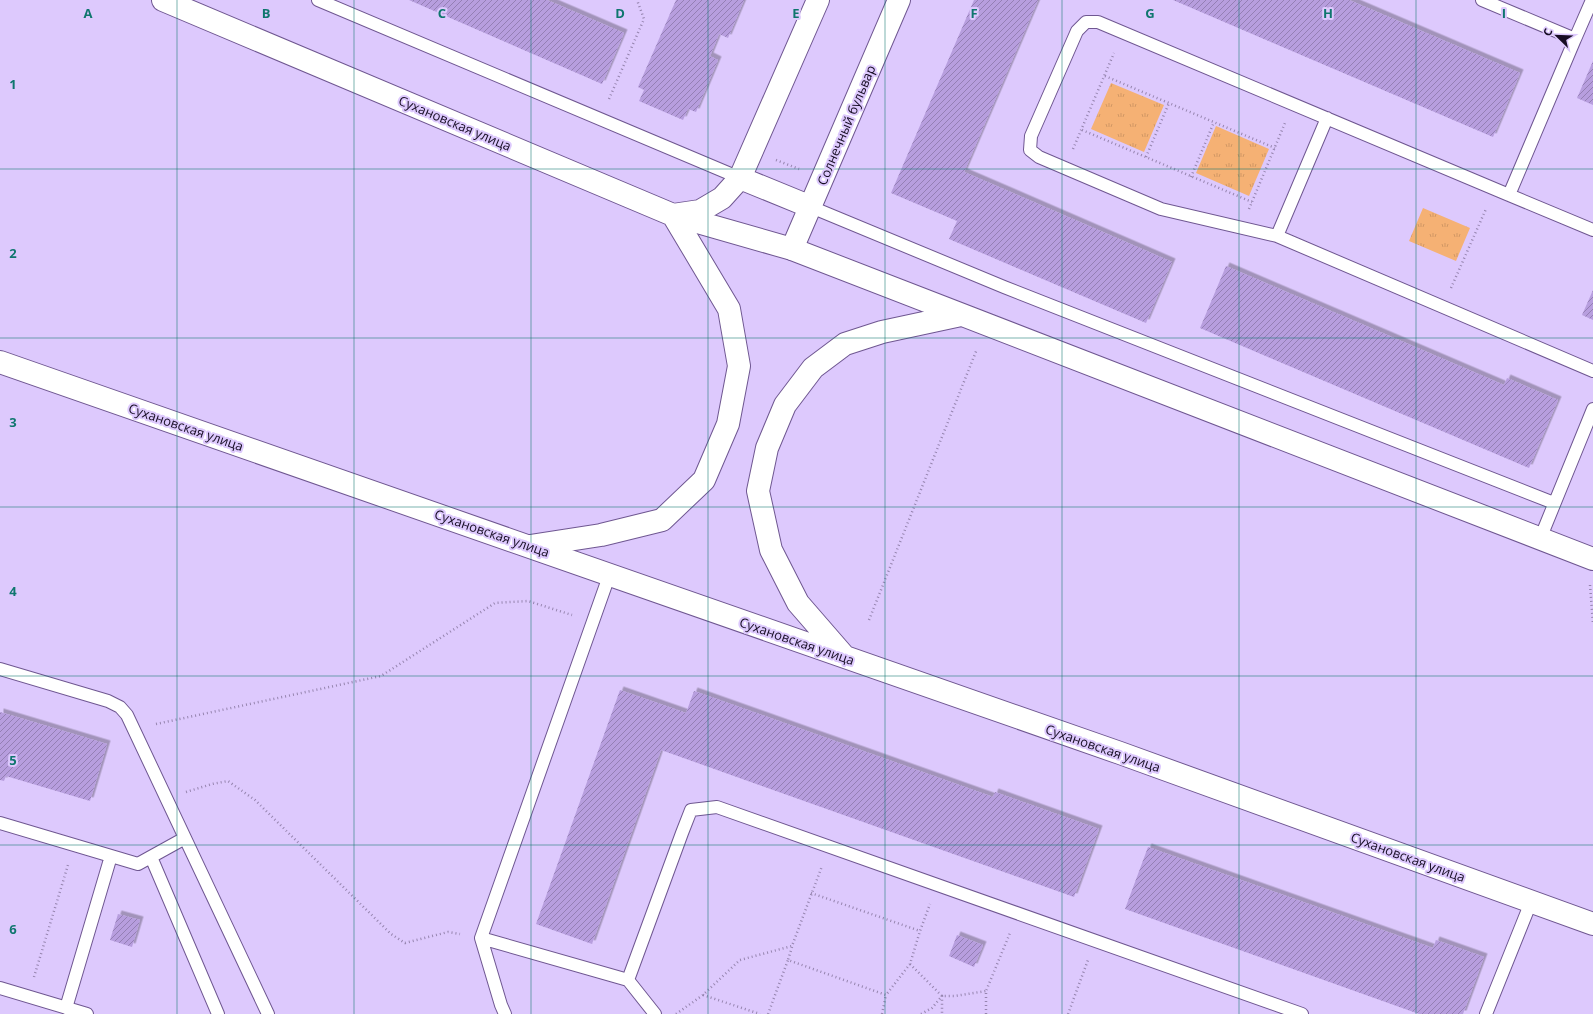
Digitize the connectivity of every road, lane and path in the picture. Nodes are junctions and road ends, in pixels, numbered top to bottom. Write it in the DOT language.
graph roads {
  1 [pos="162,0"];
  2 [pos="318,0"];
  3 [pos="637,0"];
  4 [pos="818,0"];
  5 [pos="899,0"];
  6 [pos="1482,0"];
  7 [pos="1592,0"];
  8 [pos="1123,33"];
  9 [pos="1575,39"];
  10 [pos="1105,76"];
  11 [pos="609,99"];
  12 [pos="1169,103"];
  13 [pos="1294,104"];
  14 [pos="1327,118"];
  15 [pos="1214,122"];
  16 [pos="1082,130"];
  17 [pos="1274,148"];
  18 [pos="771,157"];
  19 [pos="1146,157"];
  20 [pos="1065,168"];
  21 [pos="805,172"];
  22 [pos="1191,176"];
  23 [pos="740,178"];
  24 [pos="1494,189"];
  25 [pos="1509,195"];
  26 [pos="1252,202"];
  27 [pos="811,207"];
  28 [pos="673,215"];
  29 [pos="1241,227"];
  30 [pos="1593,230"];
  31 [pos="1277,236"];
  32 [pos="792,249"];
  33 [pos="1443,307"];
  34 [pos="961,315"];
  35 [pos="987,325"];
  36 [pos="0,362"];
  37 [pos="1593,371"];
  38 [pos="1593,409"];
  39 [pos="1554,503"];
  40 [pos="1540,539"];
  41 [pos="530,546"];
  42 [pos="1593,560"];
  43 [pos="609,576"];
  44 [pos="869,620"];
  45 [pos="592,621"];
  46 [pos="844,657"];
  47 [pos="0,669"];
  48 [pos="134,729"];
  49 [pos="166,799"];
  50 [pos="0,823"];
  51 [pos="185,838"];
  52 [pos="74,844"];
  53 [pos="829,846"];
  54 [pos="111,856"];
  55 [pos="151,857"];
  56 [pos="937,885"];
  57 [pos="811,893"];
  58 [pos="1531,902"];
  59 [pos="1018,914"];
  60 [pos="1593,924"];
  61 [pos="920,931"];
  62 [pos="481,938"];
  63 [pos="1094,940"];
  64 [pos="792,946"];
  65 [pos="788,960"];
  66 [pos="910,964"];
  67 [pos="628,980"];
  68 [pos="0,988"];
  69 [pos="986,992"];
  70 [pos="704,995"];
  71 [pos="886,995"];
  72 [pos="942,996"];
  73 [pos="28,997"];
  74 [pos="66,1008"];
  75 [pos="87,1014"];
  76 [pos="218,1014"];
  77 [pos="268,1014"];
  78 [pos="505,1014"];
  79 [pos="655,1014"];
  80 [pos="676,1014"];
  81 [pos="760,1014"];
  82 [pos="768,1014"];
  83 [pos="882,1014"];
  84 [pos="921,1014"];
  85 [pos="942,1014"];
  86 [pos="986,1014"];
  87 [pos="1068,1014"];
  88 [pos="1302,1014"];
  89 [pos="1486,1014"];
  1 -- 28 [label="street, Сухановская улица"];
  2 -- 23 [label="lane"];
  3 -- 11 [label="path"];
  4 -- 23 [label="street"];
  5 -- 27 [label="street, Солнечный бульвар"];
  6 -- 9 [label="lane"];
  7 -- 9 [label="lane"];
  8 -- 10 [label="path"];
  8 -- 13 [label="lane"];
  8 -- 20 [label="lane"];
  9 -- 25 [label="lane"];
  10 -- 12 [label="path"];
  10 -- 16 [label="path"];
  12 -- 15 [label="path"];
  12 -- 19 [label="path"];
  13 -- 14 [label="lane"];
  13 -- 17 [label="path"];
  14 -- 24 [label="lane"];
  14 -- 31 [label="lane"];
  15 -- 17 [label="path"];
  15 -- 22 [label="path"];
  16 -- 19 [label="path"];
  16 -- 20 [label="path"];
  17 -- 26 [label="path"];
  18 -- 21 [label="path"];
  19 -- 22 [label="path"];
  20 -- 29 [label="lane"];
  22 -- 26 [label="path"];
  23 -- 27 [label="street"];
  23 -- 28 [label="street"];
  24 -- 25 [label="lane"];
  24 -- 33 [label="path"];
  25 -- 30 [label="lane"];
  26 -- 29 [label="path"];
  27 -- 32 [label="street, Солнечный бульвар"];
  27 -- 39 [label="lane"];
  28 -- 32 [label="street, Сухановская улица"];
  28 -- 41 [label="street"];
  29 -- 31 [label="lane"];
  31 -- 33 [label="lane"];
  32 -- 34 [label="street, Сухановская улица"];
  33 -- 37 [label="lane"];
  34 -- 35 [label="street, Сухановская улица"];
  34 -- 46 [label="street"];
  35 -- 40 [label="street, Сухановская улица"];
  35 -- 44 [label="path"];
  36 -- 41 [label="street, Сухановская улица"];
  38 -- 39 [label="lane"];
  39 -- 40 [label="lane"];
  40 -- 42 [label="street, Сухановская улица"];
  41 -- 43 [label="street, Сухановская улица"];
  43 -- 45 [label="lane"];
  43 -- 46 [label="street, Сухановская улица"];
  45 -- 48 [label="path"];
  45 -- 62 [label="lane"];
  46 -- 58 [label="street, Сухановская улица"];
  47 -- 48 [label="lane"];
  48 -- 49 [label="lane"];
  49 -- 51 [label="lane"];
  49 -- 62 [label="path"];
  50 -- 52 [label="lane"];
  51 -- 55 [label="lane"];
  51 -- 77 [label="lane"];
  52 -- 54 [label="lane"];
  52 -- 73 [label="path"];
  53 -- 56 [label="lane"];
  53 -- 57 [label="path"];
  53 -- 67 [label="lane"];
  54 -- 55 [label="lane"];
  54 -- 74 [label="lane"];
  55 -- 76 [label="lane"];
  56 -- 59 [label="lane"];
  56 -- 61 [label="path"];
  57 -- 61 [label="path"];
  57 -- 64 [label="path"];
  58 -- 60 [label="street, Сухановская улица"];
  58 -- 89 [label="lane"];
  59 -- 63 [label="lane"];
  59 -- 69 [label="path"];
  61 -- 66 [label="path"];
  62 -- 67 [label="lane"];
  62 -- 78 [label="lane"];
  63 -- 87 [label="path"];
  63 -- 88 [label="lane"];
  64 -- 65 [label="path"];
  64 -- 70 [label="path"];
  65 -- 71 [label="path"];
  65 -- 82 [label="path"];
  66 -- 71 [label="path"];
  66 -- 72 [label="path"];
  67 -- 79 [label="lane"];
  68 -- 73 [label="lane"];
  69 -- 72 [label="path"];
  69 -- 86 [label="path"];
  70 -- 80 [label="path"];
  70 -- 81 [label="path"];
  71 -- 83 [label="path"];
  72 -- 84 [label="path"];
  72 -- 85 [label="path"];
  73 -- 74 [label="lane"];
  74 -- 75 [label="lane"];
}
